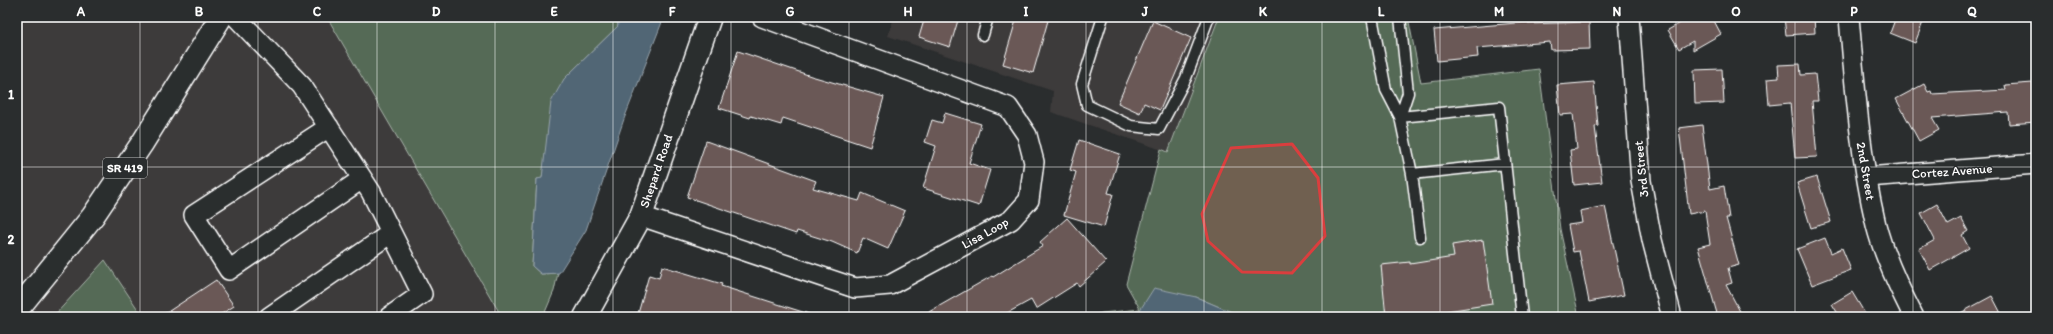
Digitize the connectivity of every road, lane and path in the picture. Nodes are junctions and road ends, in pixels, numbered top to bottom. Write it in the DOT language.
graph roads {
  1 [pos="221,17"];
  2 [pos="236,17"];
  3 [pos="710,17"];
  4 [pos="762,17"];
  5 [pos="988,17"];
  6 [pos="1103,17"];
  7 [pos="1209,17"];
  8 [pos="1372,17"];
  9 [pos="1400,17"];
  10 [pos="1629,17"];
  11 [pos="1849,17"];
  12 [pos="983,35"];
  13 [pos="1400,117"];
  14 [pos="329,127"];
  15 [pos="1505,164"];
  16 [pos="2036,164"];
  17 [pos="1412,174"];
  18 [pos="1868,177"];
  19 [pos="362,179"];
  20 [pos="641,216"];
  21 [pos="391,233"];
  22 [pos="1420,237"];
  23 [pos="17,310"];
  24 [pos="269,317"];
  25 [pos="389,317"];
  26 [pos="585,317"];
  27 [pos="1522,317"];
  28 [pos="1672,317"];
  29 [pos="1914,317"];
  1 -- 23 [label="main road, SR 419"];
  2 -- 14 [label="street"];
  3 -- 20 [label="main road, Shepard Road"];
  4 -- 20 [label="street, Lisa Loop"];
  5 -- 12 [label="lane"];
  6 -- 7 [label="lane"];
  8 -- 13 [label="lane"];
  9 -- 13 [label="lane"];
  10 -- 28 [label="street, 3rd Street"];
  11 -- 18 [label="street, 2nd Street"];
  13 -- 15 [label="lane"];
  13 -- 17 [label="lane"];
  14 -- 19 [label="street"];
  14 -- 19 [label="street"];
  15 -- 17 [label="lane"];
  15 -- 27 [label="lane"];
  16 -- 18 [label="street, Cortez Avenue"];
  17 -- 22 [label="lane"];
  18 -- 29 [label="street, 2nd Street"];
  19 -- 21 [label="street"];
  20 -- 26 [label="main road, Shepard Road"];
  21 -- 24 [label="street"];
  21 -- 25 [label="street"];
}
